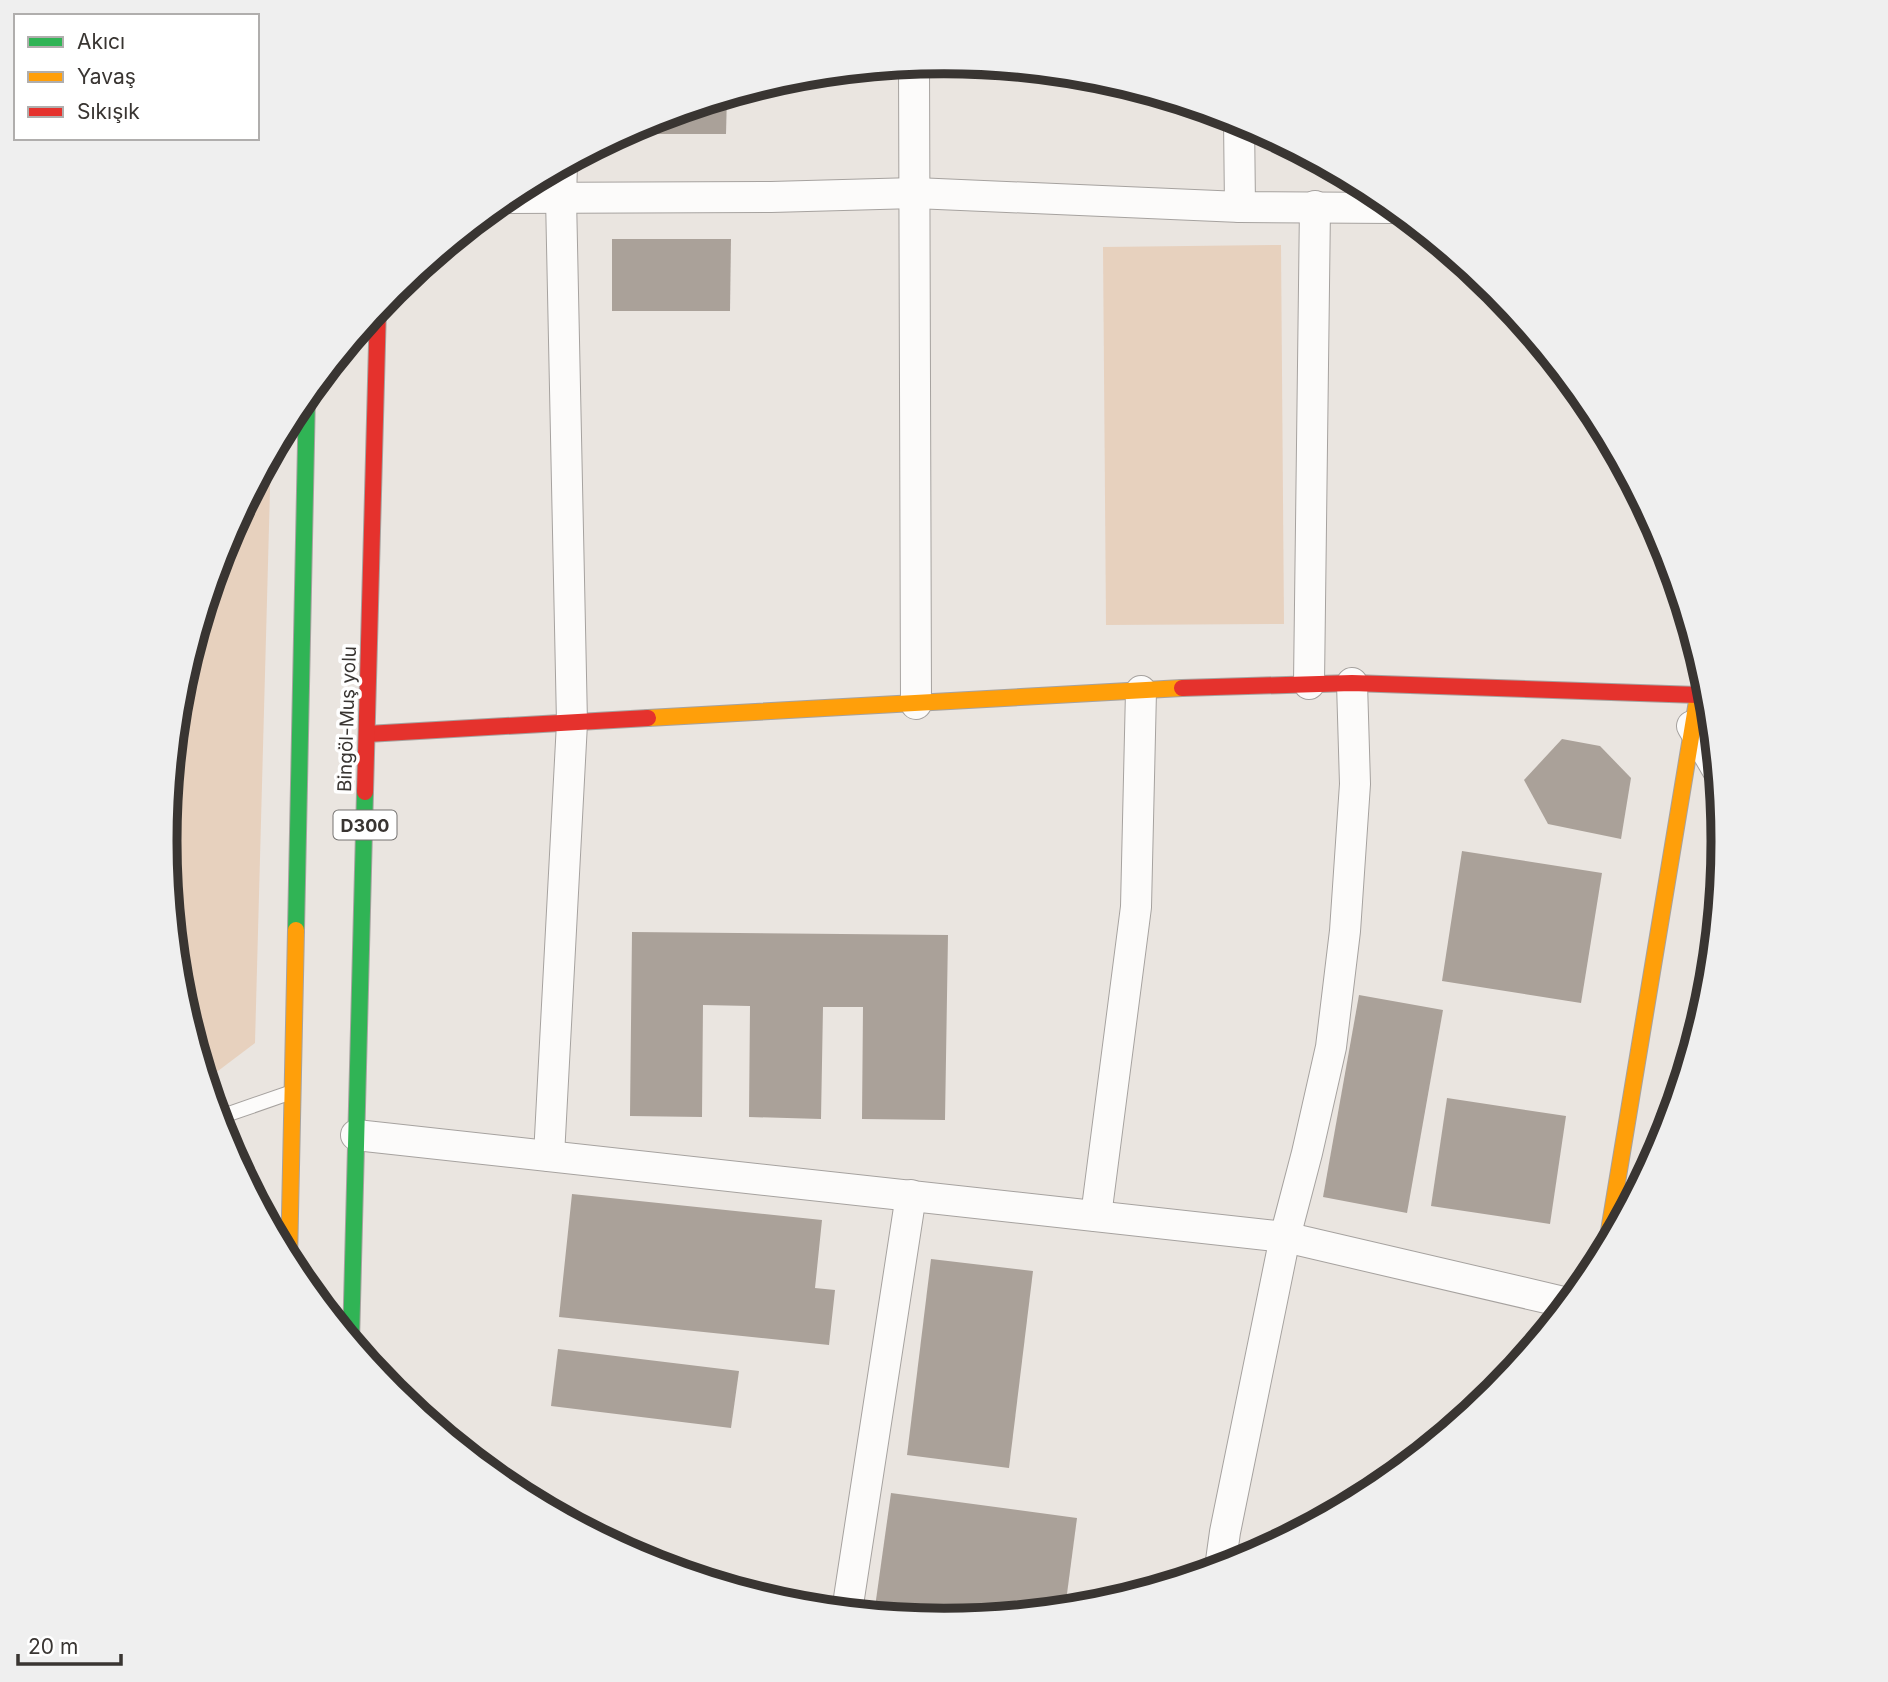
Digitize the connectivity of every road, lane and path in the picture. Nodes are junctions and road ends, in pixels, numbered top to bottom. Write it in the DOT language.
graph roads {
  1 [pos="914,75"];
  2 [pos="1239,133"];
  3 [pos="562,175"];
  4 [pos="915,193"];
  5 [pos="561,197"];
  6 [pos="526,198"];
  7 [pos="1315,206"];
  8 [pos="1240,207"];
  9 [pos="1376,208"];
  10 [pos="378,323"];
  11 [pos="307,414"];
  12 [pos="1352,683"];
  13 [pos="1309,684"];
  14 [pos="1140,691"];
  15 [pos="1698,695"];
  16 [pos="1698,696"];
  17 [pos="916,704"];
  18 [pos="572,723"];
  19 [pos="1692,726"];
  20 [pos="367,734"];
  21 [pos="1706,750"];
  22 [pos="293,1091"];
  23 [pos="227,1114"];
  24 [pos="356,1135"];
  25 [pos="549,1156"];
  26 [pos="911,1195"];
  27 [pos="1096,1216"];
  28 [pos="1610,1222"];
  29 [pos="1285,1237"];
  30 [pos="289,1241"];
  31 [pos="1558,1301"];
  32 [pos="351,1328"];
  33 [pos="1222,1556"];
  34 [pos="848,1602"];
  1 -- 4 [label="street"];
  2 -- 8 [label="street"];
  3 -- 5 [label="street"];
  4 -- 5 [label="street"];
  4 -- 8 [label="street"];
  4 -- 17 [label="street"];
  5 -- 6 [label="street"];
  5 -- 18 [label="street"];
  7 -- 8 [label="street"];
  7 -- 9 [label="street"];
  7 -- 13 [label="street"];
  10 -- 20 [label="main road, Bingöl-Muş yolu / D300"];
  11 -- 22 [label="main road"];
  12 -- 13 [label="main road"];
  12 -- 15 [label="main road"];
  12 -- 29 [label="street"];
  13 -- 14 [label="main road"];
  14 -- 17 [label="main road"];
  14 -- 27 [label="street"];
  16 -- 19 [label="main road"];
  17 -- 18 [label="main road"];
  18 -- 20 [label="main road"];
  18 -- 25 [label="street"];
  19 -- 21 [label="street"];
  19 -- 28 [label="main road"];
  20 -- 24 [label="main road, Bingöl-Muş yolu / D300"];
  22 -- 23 [label="lane"];
  22 -- 30 [label="main road"];
  24 -- 25 [label="street"];
  24 -- 32 [label="main road, Bingöl-Muş yolu / D300"];
  25 -- 26 [label="street"];
  26 -- 27 [label="street"];
  26 -- 34 [label="street"];
  27 -- 29 [label="street"];
  29 -- 31 [label="street"];
  29 -- 33 [label="street"];
}
